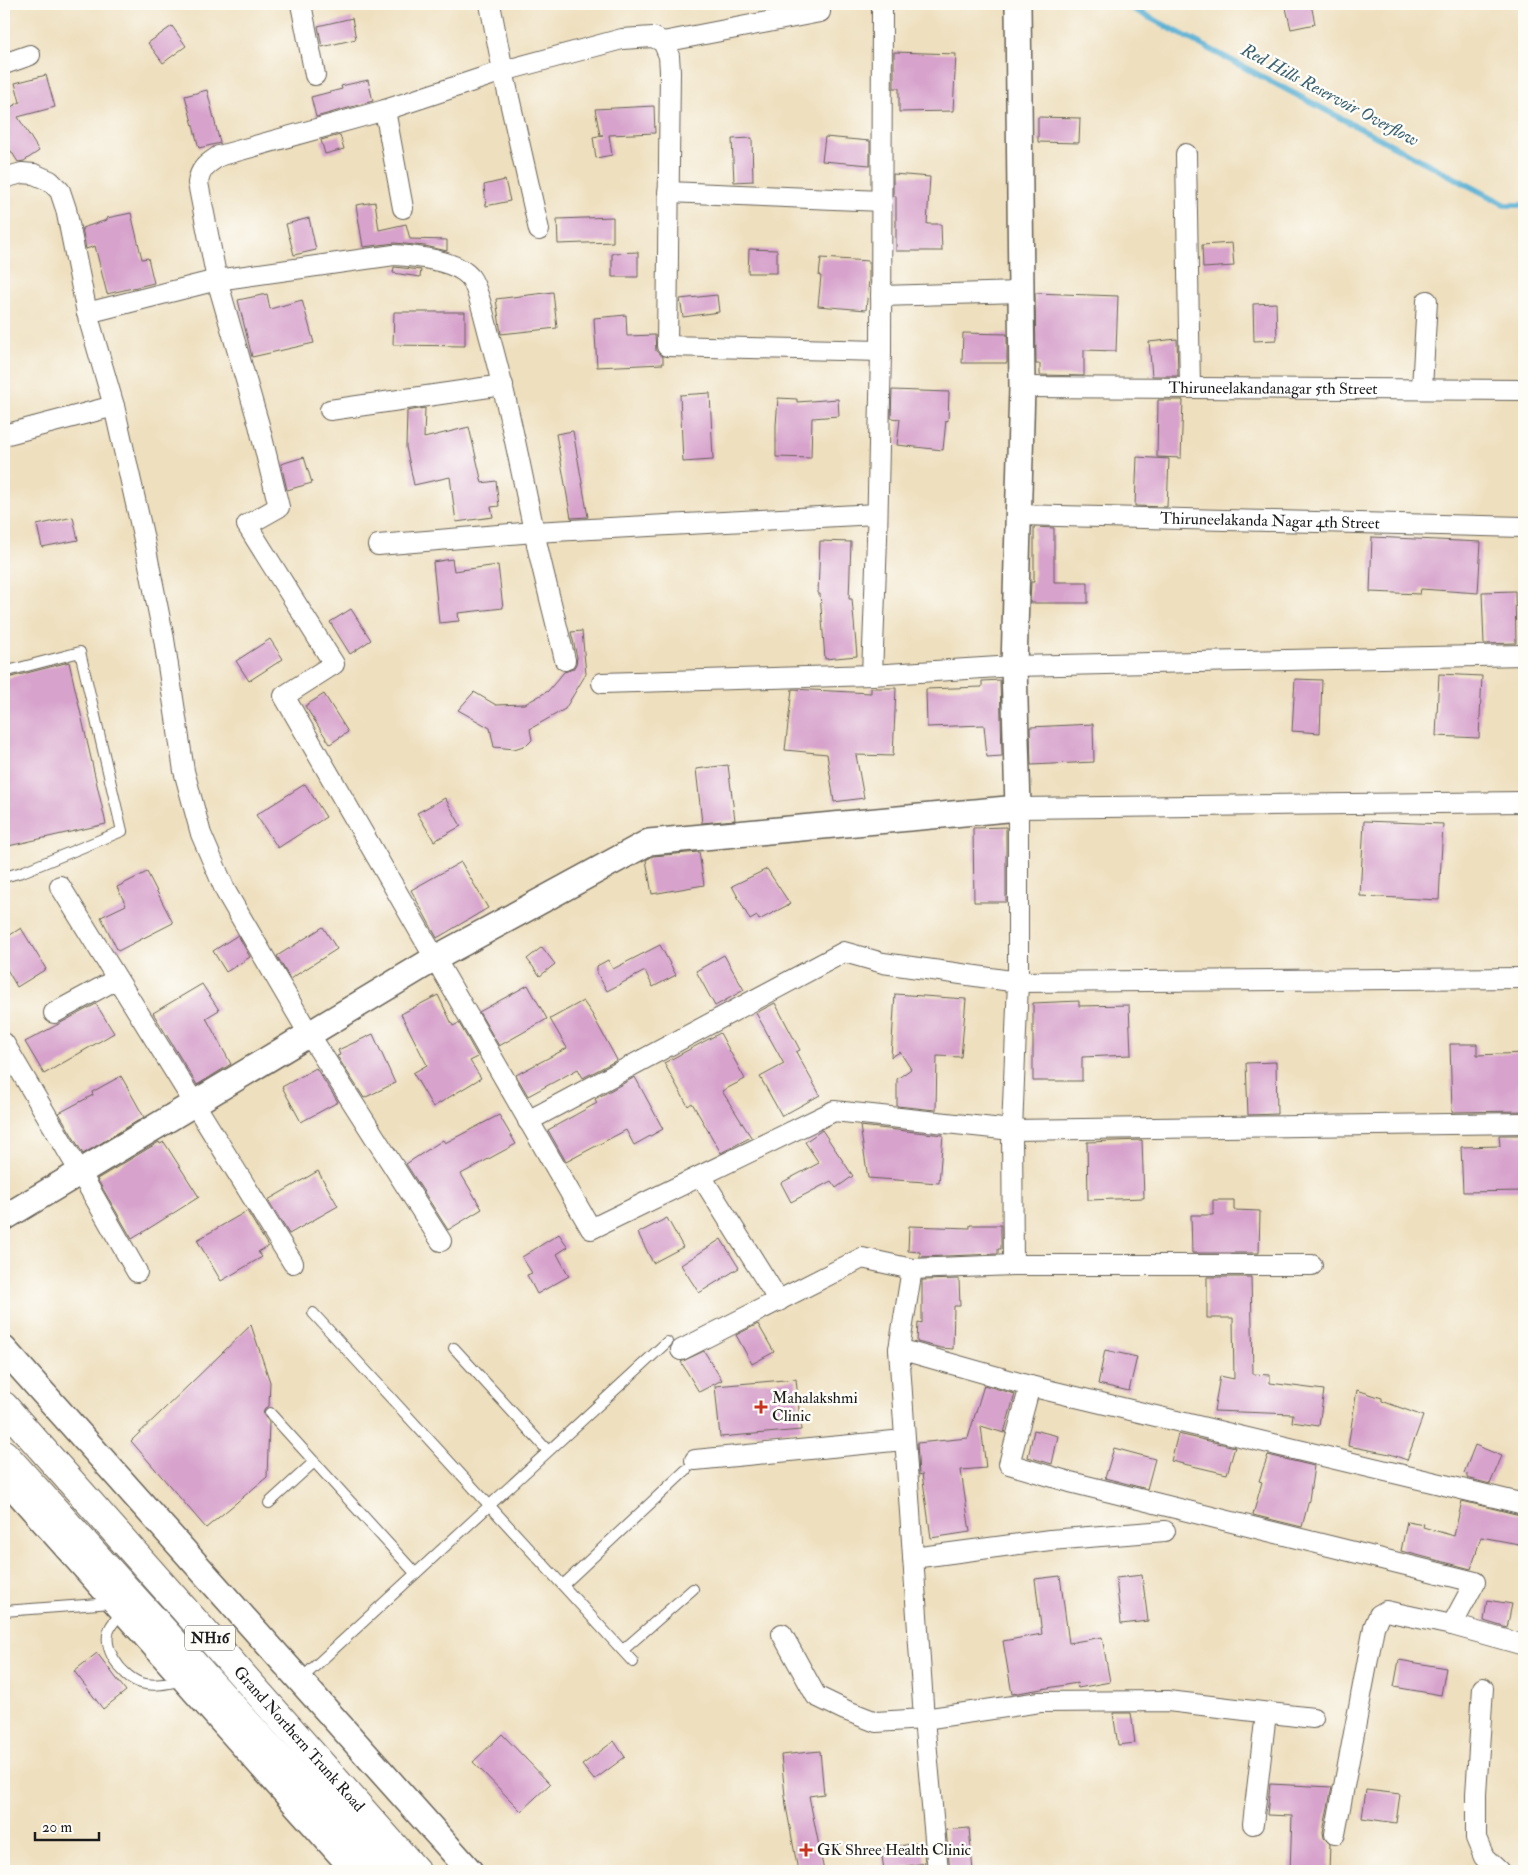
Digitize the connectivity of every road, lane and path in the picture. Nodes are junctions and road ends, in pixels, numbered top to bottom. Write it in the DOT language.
graph roads {
  1 [pos="300,4"];
  2 [pos="490,4"];
  3 [pos="882,4"];
  4 [pos="1018,4"];
  5 [pos="820,12"];
  6 [pos="662,42"];
  7 [pos="30,55"];
  8 [pos="4,64"];
  9 [pos="502,71"];
  10 [pos="315,75"];
  11 [pos="385,110"];
  12 [pos="1186,154"];
  13 [pos="4,178"];
  14 [pos="668,192"];
  15 [pos="882,201"];
  16 [pos="402,208"];
  17 [pos="540,230"];
  18 [pos="217,280"];
  19 [pos="1021,292"];
  20 [pos="881,296"];
  21 [pos="1427,302"];
  22 [pos="87,313"];
  23 [pos="881,351"];
  24 [pos="503,385"];
  25 [pos="1022,387"];
  26 [pos="1190,388"];
  27 [pos="1422,388"];
  28 [pos="1524,390"];
  29 [pos="114,406"];
  30 [pos="330,410"];
  31 [pos="4,435"];
  32 [pos="878,514"];
  33 [pos="1018,515"];
  34 [pos="1524,527"];
  35 [pos="534,532"];
  36 [pos="378,545"];
  37 [pos="1524,655"];
  38 [pos="565,660"];
  39 [pos="1014,666"];
  40 [pos="4,672"];
  41 [pos="872,675"];
  42 [pos="602,683"];
  43 [pos="1524,802"];
  44 [pos="1018,808"];
  45 [pos="4,877"];
  46 [pos="60,886"];
  47 [pos="434,959"];
  48 [pos="1524,978"];
  49 [pos="117,979"];
  50 [pos="1018,982"];
  51 [pos="54,1013"];
  52 [pos="309,1034"];
  53 [pos="4,1043"];
  54 [pos="193,1104"];
  55 [pos="528,1121"];
  56 [pos="1524,1124"];
  57 [pos="1012,1130"];
  58 [pos="80,1172"];
  59 [pos="701,1176"];
  60 [pos="4,1218"];
  61 [pos="441,1241"];
  62 [pos="293,1263"];
  63 [pos="1312,1265"];
  64 [pos="1013,1266"];
  65 [pos="912,1269"];
  66 [pos="137,1272"];
  67 [pos="779,1301"];
  68 [pos="313,1313"];
  69 [pos="674,1346"];
  70 [pos="454,1348"];
  71 [pos="4,1349"];
  72 [pos="899,1349"];
  73 [pos="1030,1386"];
  74 [pos="4,1406"];
  75 [pos="270,1413"];
  76 [pos="904,1440"];
  77 [pos="548,1451"];
  78 [pos="4,1454"];
  79 [pos="314,1462"];
  80 [pos="690,1465"];
  81 [pos="4,1477"];
  82 [pos="269,1504"];
  83 [pos="490,1504"];
  84 [pos="1524,1504"];
  85 [pos="1165,1531"];
  86 [pos="913,1558"];
  87 [pos="415,1573"];
  88 [pos="564,1585"];
  89 [pos="693,1589"];
  90 [pos="120,1607"];
  91 [pos="4,1611"];
  92 [pos="1452,1625"];
  93 [pos="782,1634"];
  94 [pos="1524,1645"];
  95 [pos="623,1650"];
  96 [pos="633,1662"];
  97 [pos="185,1680"];
  98 [pos="300,1680"];
  99 [pos="1482,1688"];
  100 [pos="1266,1713"];
  101 [pos="1313,1718"];
  102 [pos="924,1719"];
  103 [pos="1253,1824"];
  104 [pos="1335,1834"];
  105 [pos="355,1871"];
  106 [pos="380,1871"];
  107 [pos="416,1871"];
  108 [pos="470,1871"];
  109 [pos="938,1871"];
  110 [pos="1498,1871"];
  1 -- 10 [label="street"];
  2 -- 9 [label="street"];
  3 -- 15 [label="street"];
  4 -- 19 [label="street"];
  5 -- 6 [label="street"];
  6 -- 9 [label="street"];
  6 -- 14 [label="street"];
  7 -- 8 [label="street"];
  9 -- 11 [label="street"];
  9 -- 17 [label="street"];
  11 -- 16 [label="street"];
  11 -- 18 [label="street"];
  12 -- 26 [label="street"];
  13 -- 22 [label="street"];
  14 -- 15 [label="street"];
  14 -- 23 [label="street"];
  15 -- 20 [label="street"];
  18 -- 22 [label="street"];
  18 -- 24 [label="street"];
  18 -- 47 [label="street"];
  19 -- 20 [label="street"];
  19 -- 25 [label="street"];
  20 -- 23 [label="street"];
  21 -- 27 [label="street"];
  22 -- 29 [label="street"];
  23 -- 32 [label="street"];
  24 -- 30 [label="street"];
  24 -- 35 [label="street"];
  25 -- 26 [label="street, Thiruneelakandanagar 5th Street"];
  25 -- 33 [label="street"];
  26 -- 27 [label="street, Thiruneelakandanagar 5th Street"];
  27 -- 28 [label="street, Thiruneelakandanagar 5th Street"];
  29 -- 31 [label="street"];
  29 -- 52 [label="street"];
  32 -- 35 [label="street"];
  32 -- 41 [label="street"];
  33 -- 34 [label="street, Thiruneelakanda Nagar 4th Street"];
  33 -- 39 [label="street"];
  35 -- 36 [label="street"];
  35 -- 38 [label="street"];
  37 -- 39 [label="street"];
  39 -- 41 [label="street"];
  39 -- 44 [label="street"];
  40 -- 45 [label="lane"];
  41 -- 42 [label="street"];
  43 -- 44 [label="street"];
  44 -- 47 [label="street"];
  44 -- 50 [label="street"];
  46 -- 49 [label="street"];
  47 -- 52 [label="street"];
  47 -- 55 [label="street"];
  48 -- 50 [label="street"];
  49 -- 51 [label="street"];
  49 -- 54 [label="street"];
  50 -- 55 [label="street"];
  50 -- 57 [label="street"];
  52 -- 54 [label="street"];
  52 -- 61 [label="street"];
  53 -- 58 [label="street"];
  54 -- 58 [label="street"];
  54 -- 62 [label="street"];
  55 -- 59 [label="street"];
  56 -- 57 [label="street"];
  57 -- 59 [label="street"];
  57 -- 64 [label="street"];
  58 -- 60 [label="street"];
  58 -- 66 [label="street"];
  59 -- 67 [label="street"];
  63 -- 64 [label="street"];
  64 -- 65 [label="street"];
  65 -- 67 [label="street"];
  65 -- 72 [label="street"];
  67 -- 69 [label="street"];
  68 -- 83 [label="lane"];
  69 -- 77 [label="lane"];
  70 -- 77 [label="lane"];
  71 -- 98 [label="street"];
  72 -- 73 [label="street"];
  72 -- 76 [label="street"];
  73 -- 84 [label="street"];
  73 -- 92 [label="street"];
  74 -- 107 [label="highway, Grand Northern Trunk Road / NH16"];
  75 -- 79 [label="lane"];
  76 -- 80 [label="street"];
  76 -- 86 [label="street"];
  77 -- 83 [label="lane"];
  78 -- 106 [label="highway, Grand Northern Trunk Road / NH16"];
  79 -- 82 [label="lane"];
  79 -- 87 [label="lane"];
  80 -- 88 [label="lane"];
  81 -- 90 [label="street"];
  83 -- 87 [label="lane"];
  83 -- 88 [label="lane"];
  85 -- 86 [label="street"];
  86 -- 102 [label="street"];
  87 -- 98 [label="lane"];
  88 -- 95 [label="lane"];
  89 -- 95 [label="lane"];
  90 -- 91 [label="lane"];
  90 -- 97 [label="street"];
  90 -- 97 [label="lane"];
  92 -- 94 [label="street"];
  92 -- 104 [label="street"];
  93 -- 102 [label="street"];
  95 -- 96 [label="lane"];
  97 -- 105 [label="street"];
  98 -- 108 [label="street"];
  99 -- 110 [label="street"];
  100 -- 101 [label="street"];
  100 -- 102 [label="street"];
  100 -- 103 [label="street"];
  102 -- 109 [label="street"];
}
